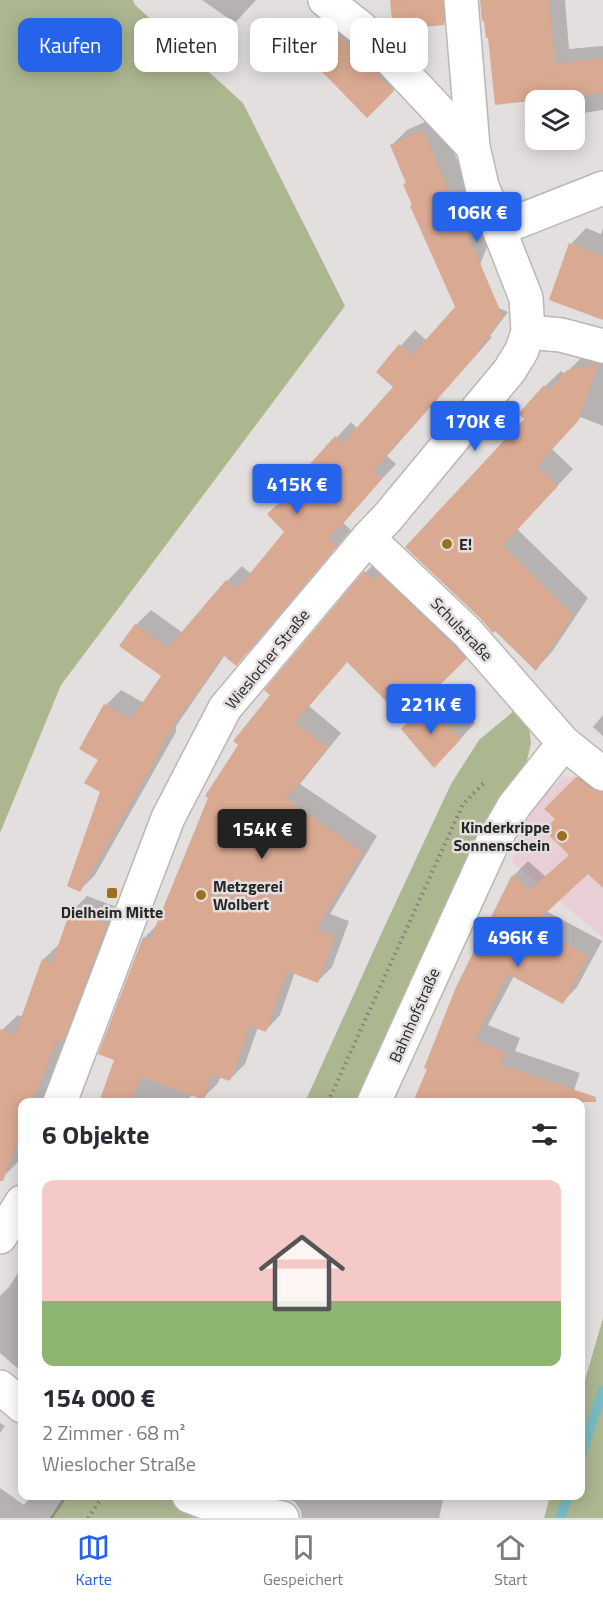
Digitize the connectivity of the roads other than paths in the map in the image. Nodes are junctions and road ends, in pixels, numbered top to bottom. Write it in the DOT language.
graph roads {
  1 [pos="325,0"];
  2 [pos="461,0"];
  3 [pos="473,147"];
  4 [pos="603,188"];
  5 [pos="499,229"];
  6 [pos="528,332"];
  7 [pos="603,346"];
  8 [pos="368,538"];
  9 [pos="564,743"];
  10 [pos="603,774"];
  11 [pos="62,1098"];
  12 [pos="376,1098"];
  13 [pos="18,1208"];
  14 [pos="0,1237"];
  15 [pos="0,1388"];
  16 [pos="18,1403"];
  17 [pos="204,1503"];
  18 [pos="282,1518"];
  1 -- 3 [label="main road"];
  2 -- 3 [label="main road"];
  3 -- 5 [label="main road"];
  4 -- 5 [label="main road"];
  5 -- 6 [label="main road"];
  6 -- 7 [label="main road"];
  6 -- 8 [label="main road, Wieslocher Straße"];
  8 -- 9 [label="main road, Schulstraße"];
  8 -- 11 [label="main road, Wieslocher Straße"];
  9 -- 10 [label="main road, Schulstraße"];
  9 -- 12 [label="main road, Bahnhofstraße"];
  13 -- 14 [label="main road"];
  15 -- 16 [label="main road"];
  17 -- 18 [label="main road"];
}
